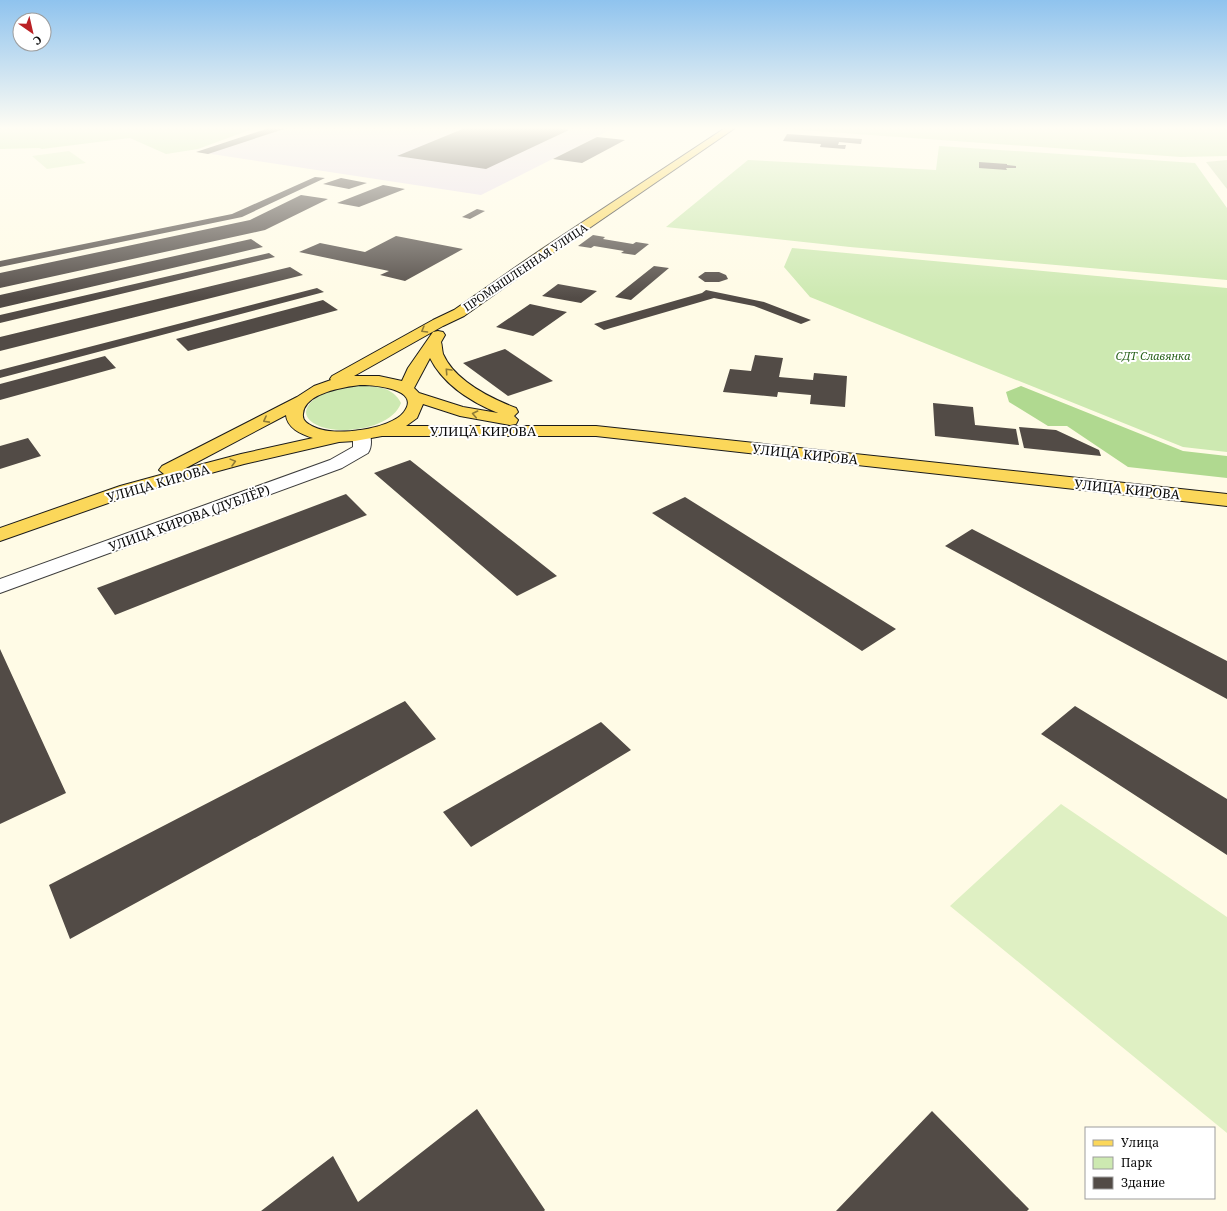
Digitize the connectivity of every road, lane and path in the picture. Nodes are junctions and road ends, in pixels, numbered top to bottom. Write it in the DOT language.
graph roads {
  1 [pos="647,185"];
  2 [pos="459,313"];
  3 [pos="434,342"];
  4 [pos="325,387"];
  5 [pos="410,392"];
  6 [pos="300,401"];
  7 [pos="555,426"];
  8 [pos="382,431"];
  9 [pos="596,431"];
  10 [pos="362,435"];
  11 [pos="343,437"];
  12 [pos="127,490"];
  13 [pos="1227,500"];
  14 [pos="0,535"];
  15 [pos="0,586"];
  1 -- 2 [label="main road, ПРОМЫШЛЕННАЯ УЛИЦА"];
  2 -- 3 [label="main road"];
  2 -- 4 [label="main road, one-way"];
  3 -- 5 [label="main road"];
  7 -- 3 [label="main road, one-way"];
  4 -- 5 [label="main road"];
  4 -- 6 [label="main road"];
  7 -- 5 [label="main road, one-way"];
  5 -- 8 [label="main road"];
  6 -- 11 [label="main road"];
  6 -- 12 [label="main road, one-way"];
  7 -- 9 [label="main road"];
  8 -- 9 [label="main road, УЛИЦА КИРОВА"];
  8 -- 10 [label="main road"];
  9 -- 13 [label="main road, УЛИЦА КИРОВА"];
  10 -- 11 [label="main road"];
  10 -- 15 [label="street, УЛИЦА КИРОВА (ДУБЛЁР)"];
  12 -- 11 [label="main road, УЛИЦА КИРОВА, one-way"];
  12 -- 14 [label="main road, УЛИЦА КИРОВА"];
}
